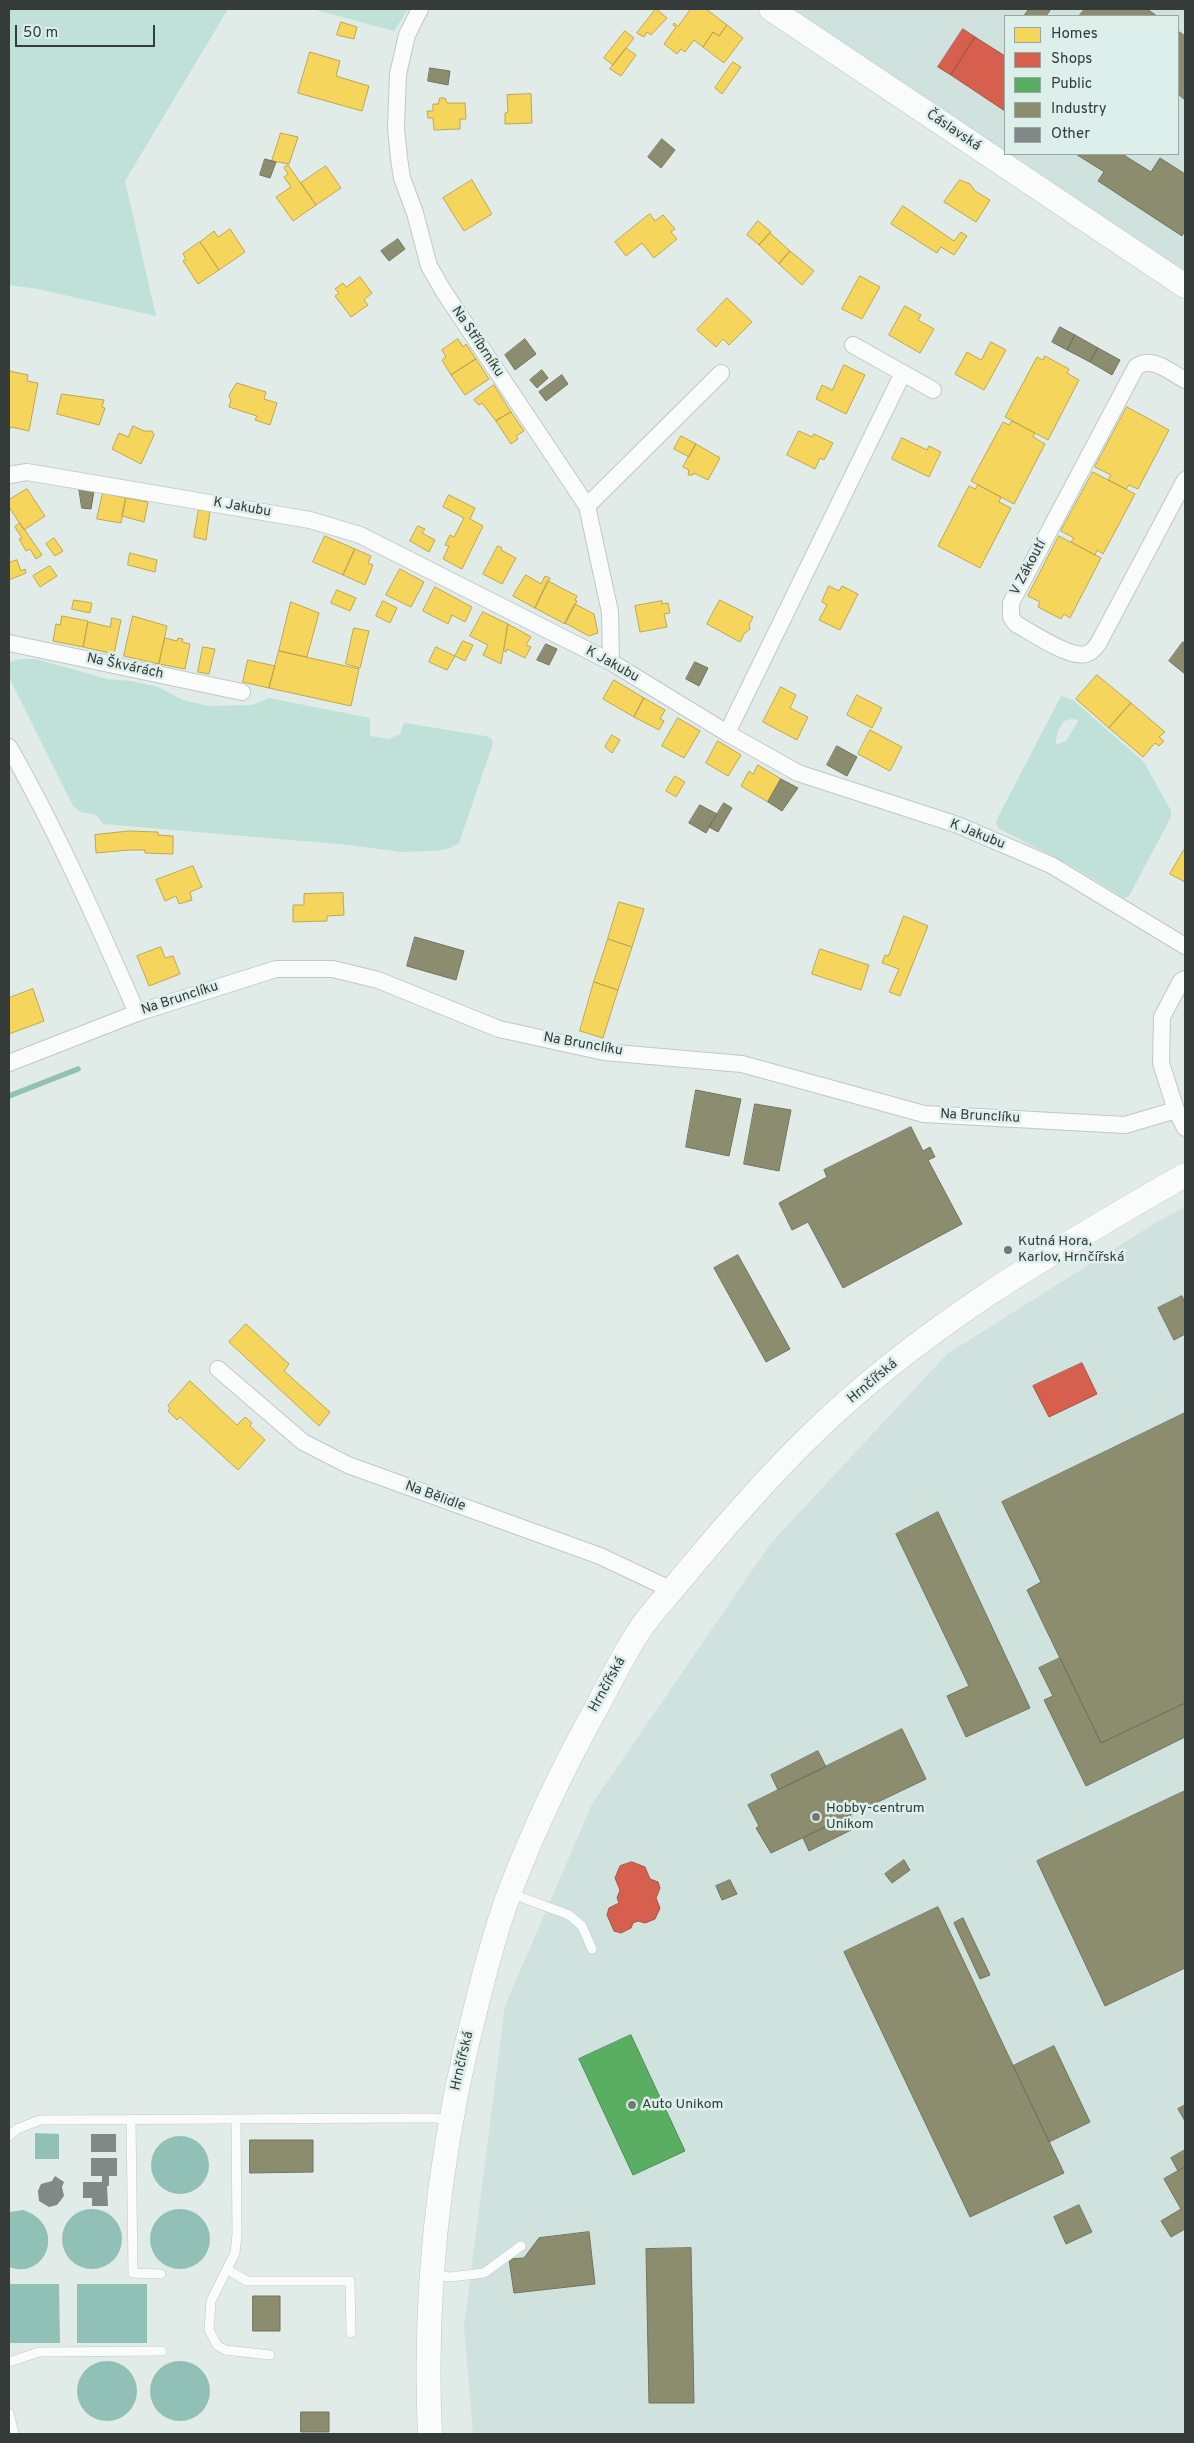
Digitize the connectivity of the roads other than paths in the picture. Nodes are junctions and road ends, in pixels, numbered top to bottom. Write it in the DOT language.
graph roads {
  1 [pos="420,9"];
  2 [pos="771,9"];
  3 [pos="1185,286"];
  4 [pos="853,345"];
  5 [pos="721,373"];
  6 [pos="903,373"];
  7 [pos="1185,380"];
  8 [pos="933,390"];
  9 [pos="9,475"];
  10 [pos="1185,480"];
  11 [pos="588,506"];
  12 [pos="9,642"];
  13 [pos="611,662"];
  14 [pos="242,692"];
  15 [pos="727,734"];
  16 [pos="9,747"];
  17 [pos="1185,946"];
  18 [pos="1185,979"];
  19 [pos="137,1013"];
  20 [pos="9,1063"];
  21 [pos="1176,1110"];
  22 [pos="1185,1128"];
  23 [pos="1185,1175"];
  24 [pos="218,1369"];
  25 [pos="672,1590"];
  26 [pos="510,1892"];
  27 [pos="592,1949"];
  28 [pos="236,2118"];
  29 [pos="131,2119"];
  30 [pos="450,2122"];
  31 [pos="9,2136"];
  32 [pos="521,2246"];
  33 [pos="228,2270"];
  34 [pos="161,2274"];
  35 [pos="432,2275"];
  36 [pos="350,2333"];
  37 [pos="162,2352"];
  38 [pos="270,2355"];
  39 [pos="9,2362"];
  40 [pos="9,2413"];
  41 [pos="14,2434"];
  42 [pos="430,2434"];
  1 -- 11 [label="street, Na Stříbrníku"];
  2 -- 3 [label="main road, Čáslavská"];
  4 -- 6 [label="street"];
  5 -- 11 [label="street"];
  6 -- 8 [label="street"];
  6 -- 15 [label="street"];
  7 -- 10 [label="street, V Zákoutí"];
  9 -- 13 [label="street, K Jakubu"];
  11 -- 13 [label="street, Na Stříbrníku"];
  12 -- 14 [label="street, Na Škvárách"];
  13 -- 15 [label="street, K Jakubu"];
  15 -- 17 [label="street, K Jakubu"];
  16 -- 19 [label="street"];
  18 -- 21 [label="street"];
  19 -- 20 [label="street, Na Brunclíku"];
  19 -- 21 [label="street, Na Brunclíku"];
  21 -- 22 [label="street"];
  23 -- 25 [label="main road, Hrnčířská"];
  24 -- 25 [label="street, Na Bělidle"];
  25 -- 26 [label="main road, Hrnčířská"];
  26 -- 27 [label="lane"];
  26 -- 30 [label="main road, Hrnčířská"];
  28 -- 29 [label="lane"];
  28 -- 30 [label="lane"];
  28 -- 33 [label="lane"];
  29 -- 31 [label="lane"];
  29 -- 34 [label="lane"];
  30 -- 35 [label="main road, Hrnčířská"];
  32 -- 35 [label="lane"];
  33 -- 36 [label="lane"];
  33 -- 38 [label="lane"];
  35 -- 42 [label="main road, Hrnčířská"];
  37 -- 39 [label="lane"];
  40 -- 41 [label="lane"];
}
